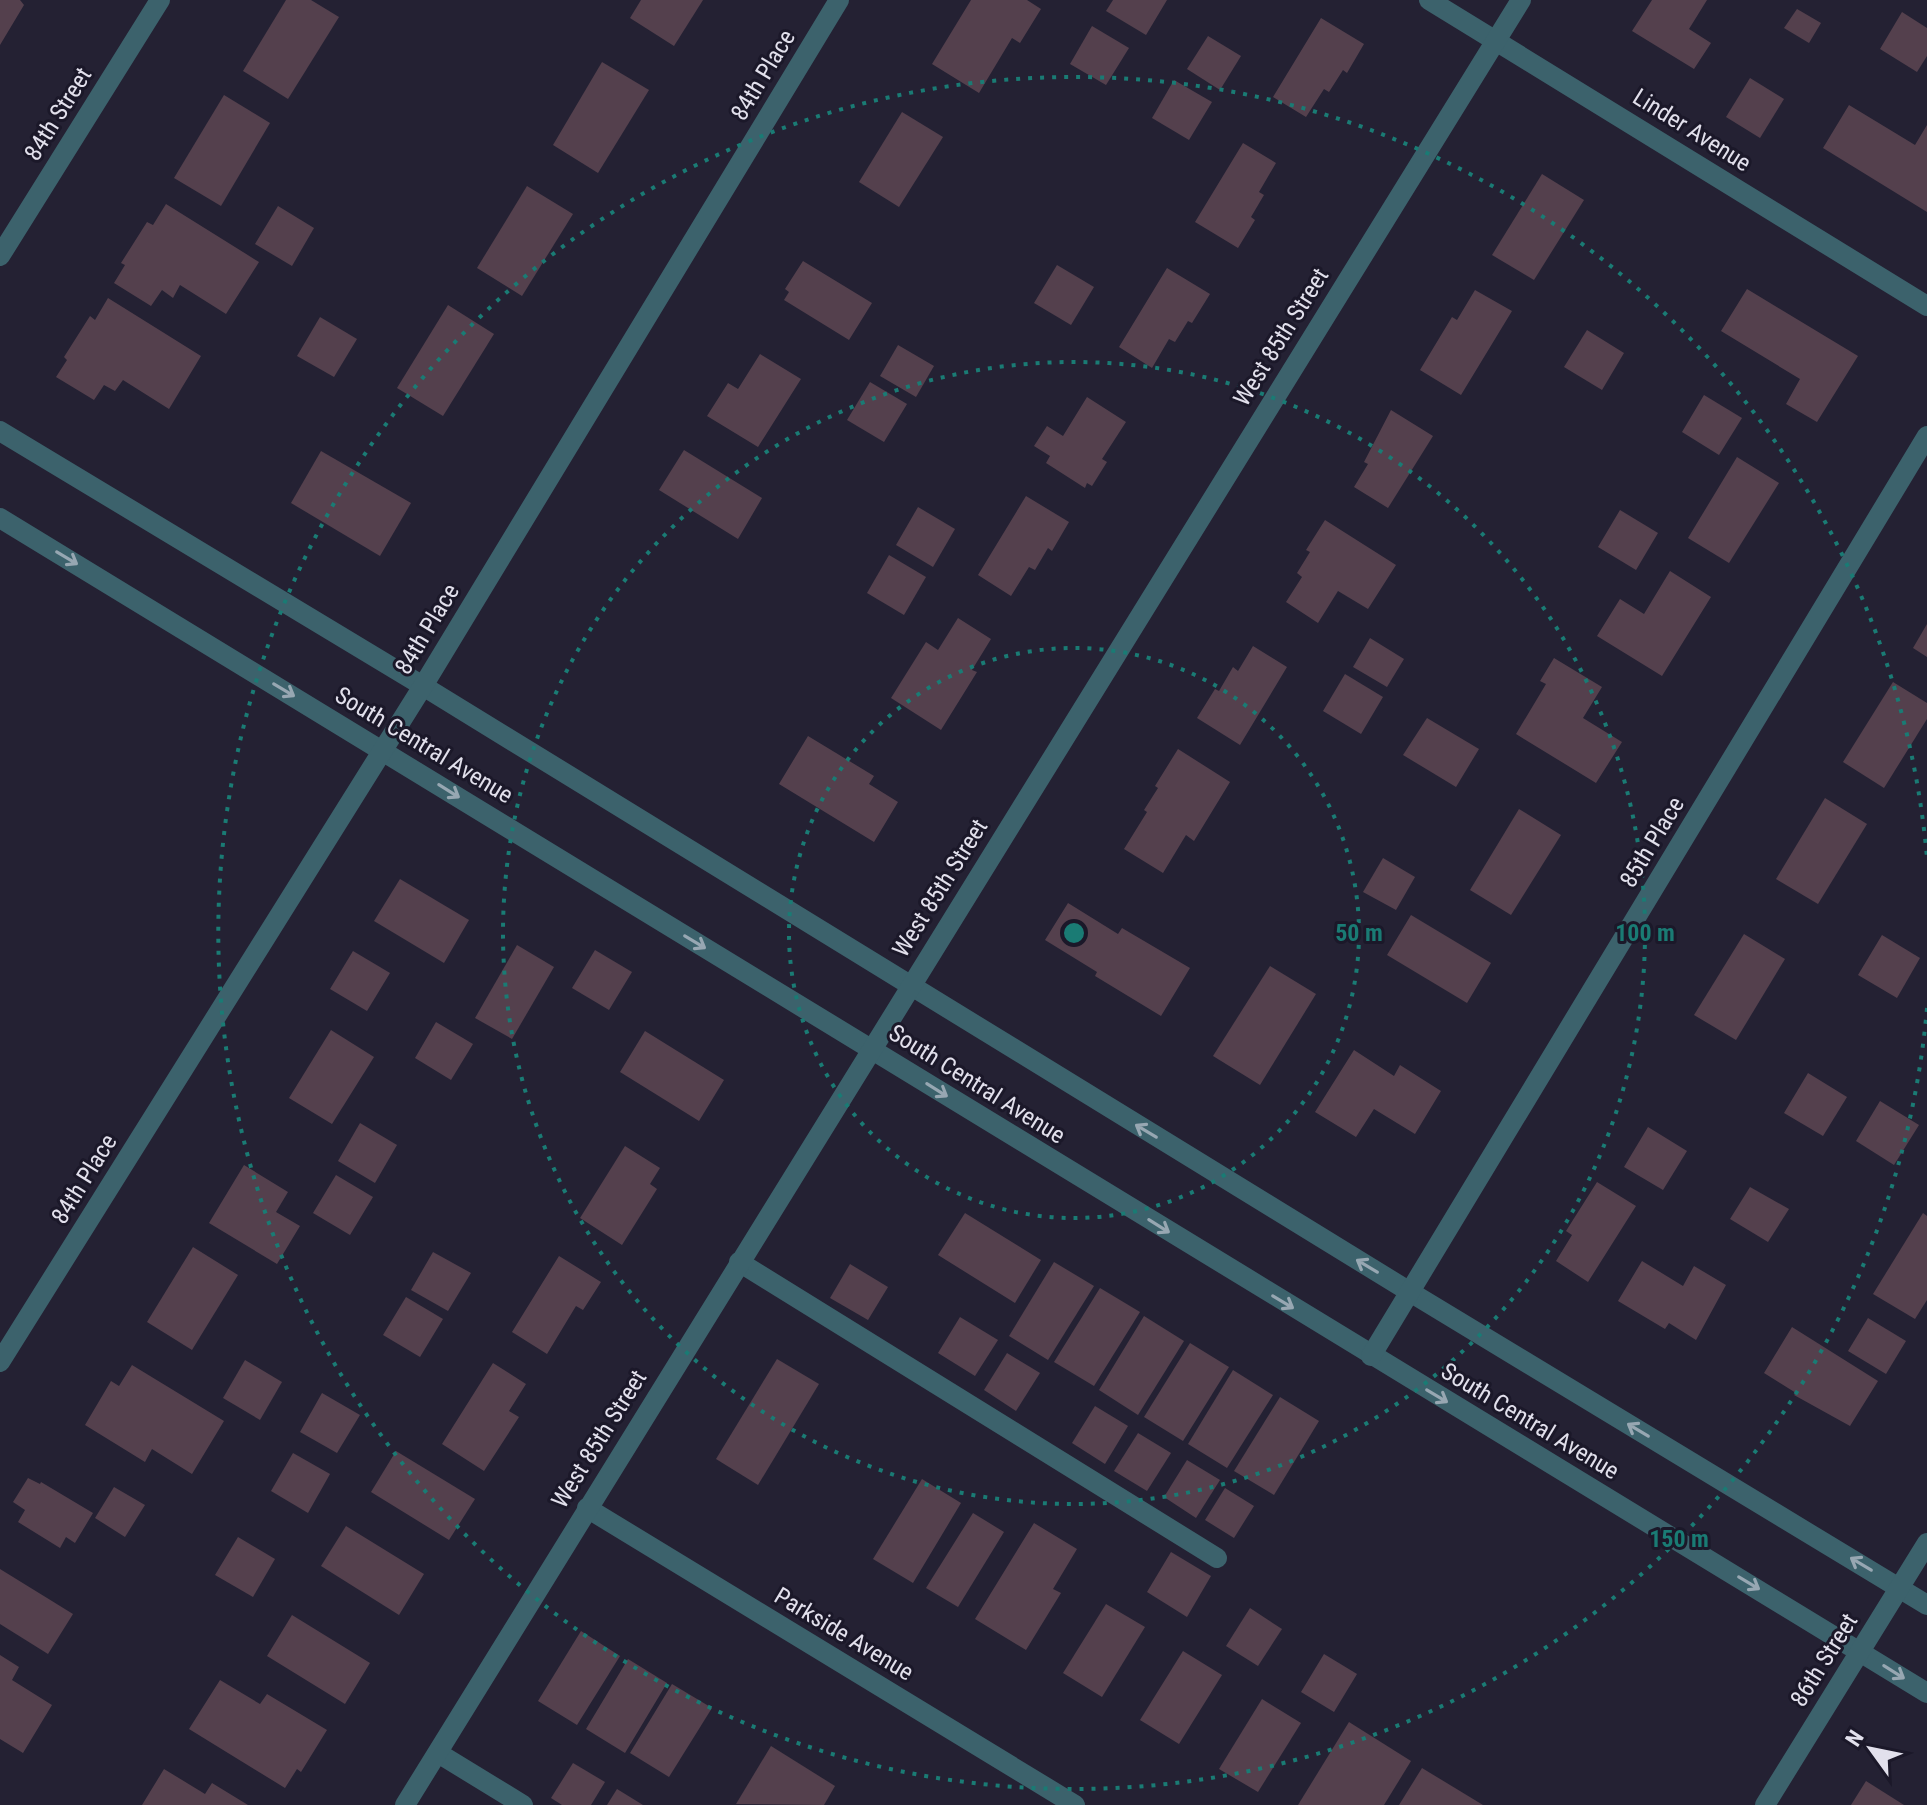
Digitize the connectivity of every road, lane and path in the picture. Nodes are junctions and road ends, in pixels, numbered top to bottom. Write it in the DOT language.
graph roads {
  1 [pos="160,0"];
  2 [pos="839,0"];
  3 [pos="1429,0"];
  4 [pos="1521,0"];
  5 [pos="1496,40"];
  6 [pos="0,256"];
  7 [pos="1927,306"];
  8 [pos="0,431"];
  9 [pos="1927,436"];
  10 [pos="0,518"];
  11 [pos="423,686"];
  12 [pos="383,750"];
  13 [pos="910,986"];
  14 [pos="871,1049"];
  15 [pos="739,1262"];
  16 [pos="1410,1292"];
  17 [pos="1371,1356"];
  18 [pos="0,1362"];
  19 [pos="587,1508"];
  20 [pos="1927,1543"];
  21 [pos="1217,1558"];
  22 [pos="1900,1587"];
  23 [pos="1927,1605"];
  24 [pos="1860,1650"];
  25 [pos="1927,1693"];
  26 [pos="438,1753"];
  27 [pos="405,1805"];
  28 [pos="523,1805"];
  29 [pos="1075,1805"];
  30 [pos="1765,1805"];
  1 -- 6 [label="street, 84th Street"];
  2 -- 11 [label="street, 84th Place"];
  3 -- 5 [label="street, Linder Avenue"];
  4 -- 5 [label="street, West 85th Street"];
  5 -- 7 [label="street, Linder Avenue"];
  5 -- 13 [label="street, West 85th Street"];
  8 -- 11 [label="street, South Central Avenue"];
  9 -- 16 [label="street, 85th Place"];
  10 -- 12 [label="street, South Central Avenue, one-way"];
  11 -- 12 [label="street, 84th Place"];
  11 -- 13 [label="street, South Central Avenue"];
  12 -- 14 [label="street, South Central Avenue, one-way"];
  12 -- 18 [label="street, 84th Place"];
  13 -- 14 [label="street, West 85th Street"];
  16 -- 13 [label="street, South Central Avenue, one-way"];
  14 -- 15 [label="street, West 85th Street"];
  14 -- 17 [label="street, South Central Avenue, one-way"];
  15 -- 19 [label="street, West 85th Street"];
  15 -- 21 [label="street"];
  16 -- 17 [label="street, 85th Place"];
  22 -- 16 [label="street, South Central Avenue, one-way"];
  17 -- 24 [label="street, South Central Avenue, one-way"];
  19 -- 26 [label="street, West 85th Street"];
  19 -- 29 [label="street, Parkside Avenue"];
  20 -- 22 [label="street, 86th Street"];
  22 -- 23 [label="street, South Central Avenue"];
  22 -- 24 [label="street, 86th Street"];
  24 -- 25 [label="street, South Central Avenue, one-way"];
  24 -- 30 [label="street, 86th Street"];
  26 -- 27 [label="street, West 85th Street"];
  26 -- 28 [label="street"];
}
